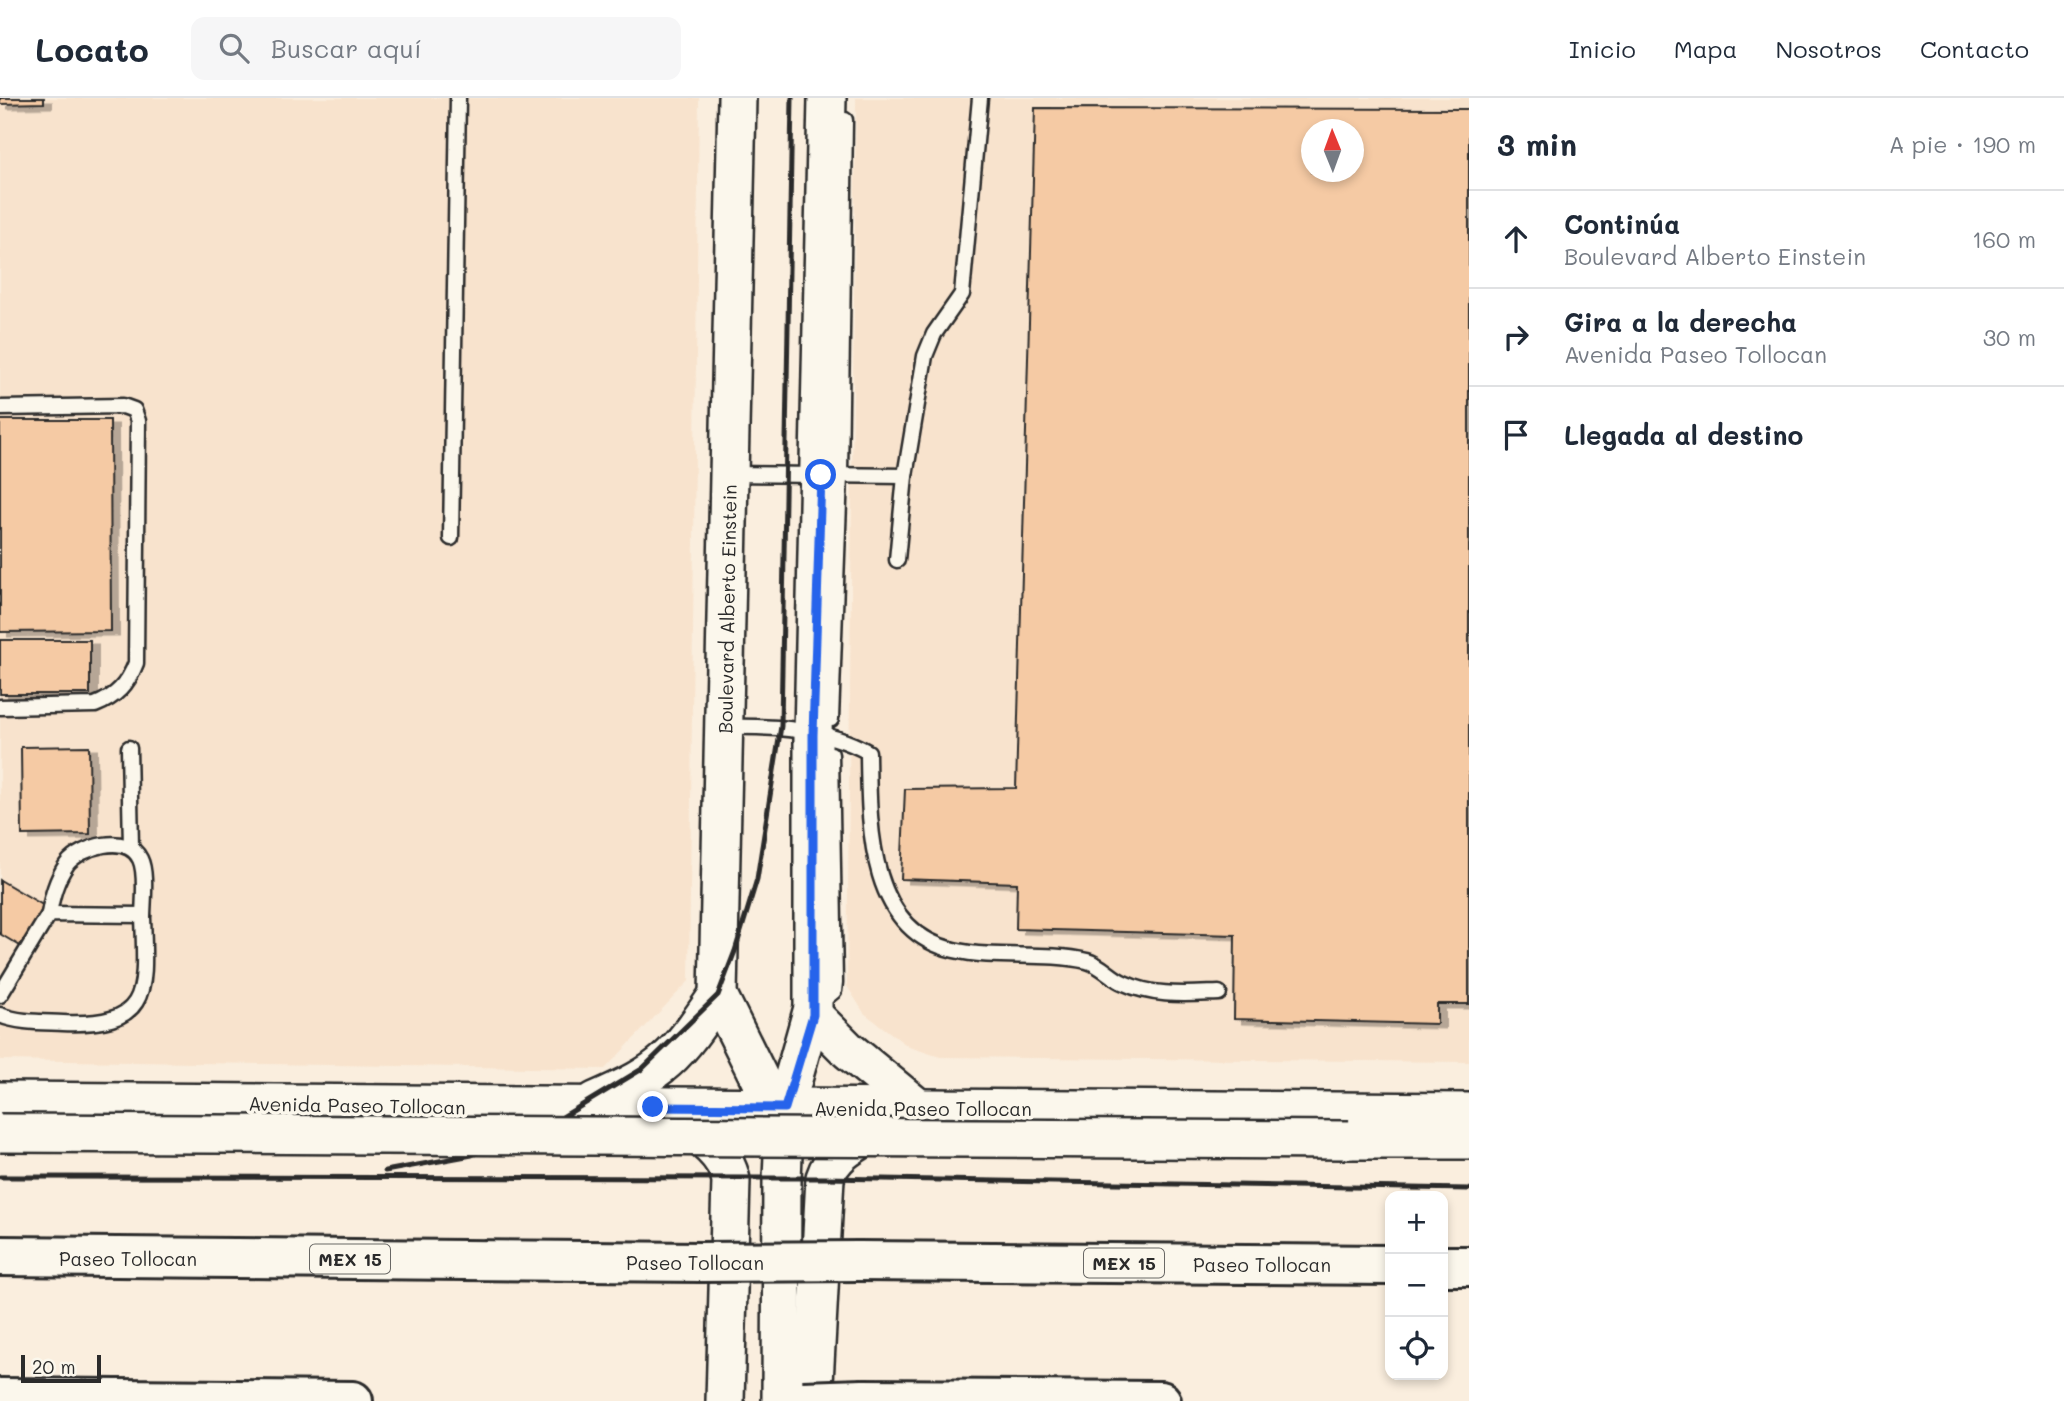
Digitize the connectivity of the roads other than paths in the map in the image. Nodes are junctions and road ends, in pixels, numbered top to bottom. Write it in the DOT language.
graph roads {
  1 [pos="458,98"];
  2 [pos="737,98"];
  3 [pos="827,98"];
  4 [pos="845,98"];
  5 [pos="981,98"];
  6 [pos="0,408"];
  7 [pos="730,474"];
  8 [pos="831,475"];
  9 [pos="905,476"];
  10 [pos="451,538"];
  11 [pos="897,560"];
  12 [pos="0,707"];
  13 [pos="725,727"];
  14 [pos="822,737"];
  15 [pos="129,748"];
  16 [pos="131,847"];
  17 [pos="49,914"];
  18 [pos="143,915"];
  19 [pos="1219,993"];
  20 [pos="0,995"];
  21 [pos="718,995"];
  22 [pos="813,1012"];
  23 [pos="0,1015"];
  24 [pos="0,1101"];
  25 [pos="581,1107"];
  26 [pos="653,1107"];
  27 [pos="916,1107"];
  28 [pos="780,1108"];
  29 [pos="1469,1112"];
  30 [pos="0,1133"];
  31 [pos="1469,1140"];
  32 [pos="0,1256"];
  33 [pos="1385,1265"];
  34 [pos="1448,1266"];
  35 [pos="1469,1266"];
  36 [pos="0,1398"];
  37 [pos="352,1401"];
  38 [pos="725,1401"];
  39 [pos="766,1401"];
  40 [pos="781,1401"];
  41 [pos="803,1401"];
  42 [pos="813,1401"];
  43 [pos="1161,1401"];
  1 -- 10 [label="lane"];
  2 -- 7 [label="main road, Boulevard Alberto Einstein"];
  3 -- 8 [label="main road"];
  4 -- 8 [label="lane"];
  5 -- 9 [label="lane"];
  6 -- 12 [label="lane"];
  7 -- 8 [label="lane"];
  7 -- 13 [label="main road, Boulevard Alberto Einstein"];
  8 -- 9 [label="lane"];
  8 -- 14 [label="main road"];
  9 -- 11 [label="lane"];
  13 -- 14 [label="lane"];
  13 -- 21 [label="main road, Boulevard Alberto Einstein"];
  14 -- 19 [label="lane"];
  14 -- 22 [label="main road"];
  15 -- 16 [label="lane"];
  16 -- 17 [label="lane"];
  16 -- 18 [label="lane"];
  17 -- 18 [label="lane"];
  17 -- 20 [label="lane"];
  18 -- 23 [label="lane"];
  21 -- 25 [label="main road"];
  21 -- 28 [label="main road, Boulevard Alberto Einstein"];
  22 -- 27 [label="main road"];
  22 -- 28 [label="main road"];
  24 -- 25 [label="main road, Avenida Paseo Tollocan"];
  25 -- 26 [label="main road, Avenida Paseo Tollocan"];
  26 -- 28 [label="main road, Avenida Paseo Tollocan"];
  26 -- 38 [label="main road"];
  27 -- 28 [label="main road, Avenida Paseo Tollocan"];
  27 -- 29 [label="main road, Avenida Paseo Tollocan"];
  27 -- 42 [label="main road"];
  28 -- 39 [label="main road"];
  28 -- 40 [label="main road"];
  30 -- 31 [label="main road, Avenida Paseo Tollocan, bridge"];
  32 -- 33 [label="highway, Paseo Tollocan / MEX 15, bridge"];
  34 -- 35 [label="highway"];
  36 -- 37 [label="highway"];
  41 -- 43 [label="highway, bridge"];
}
